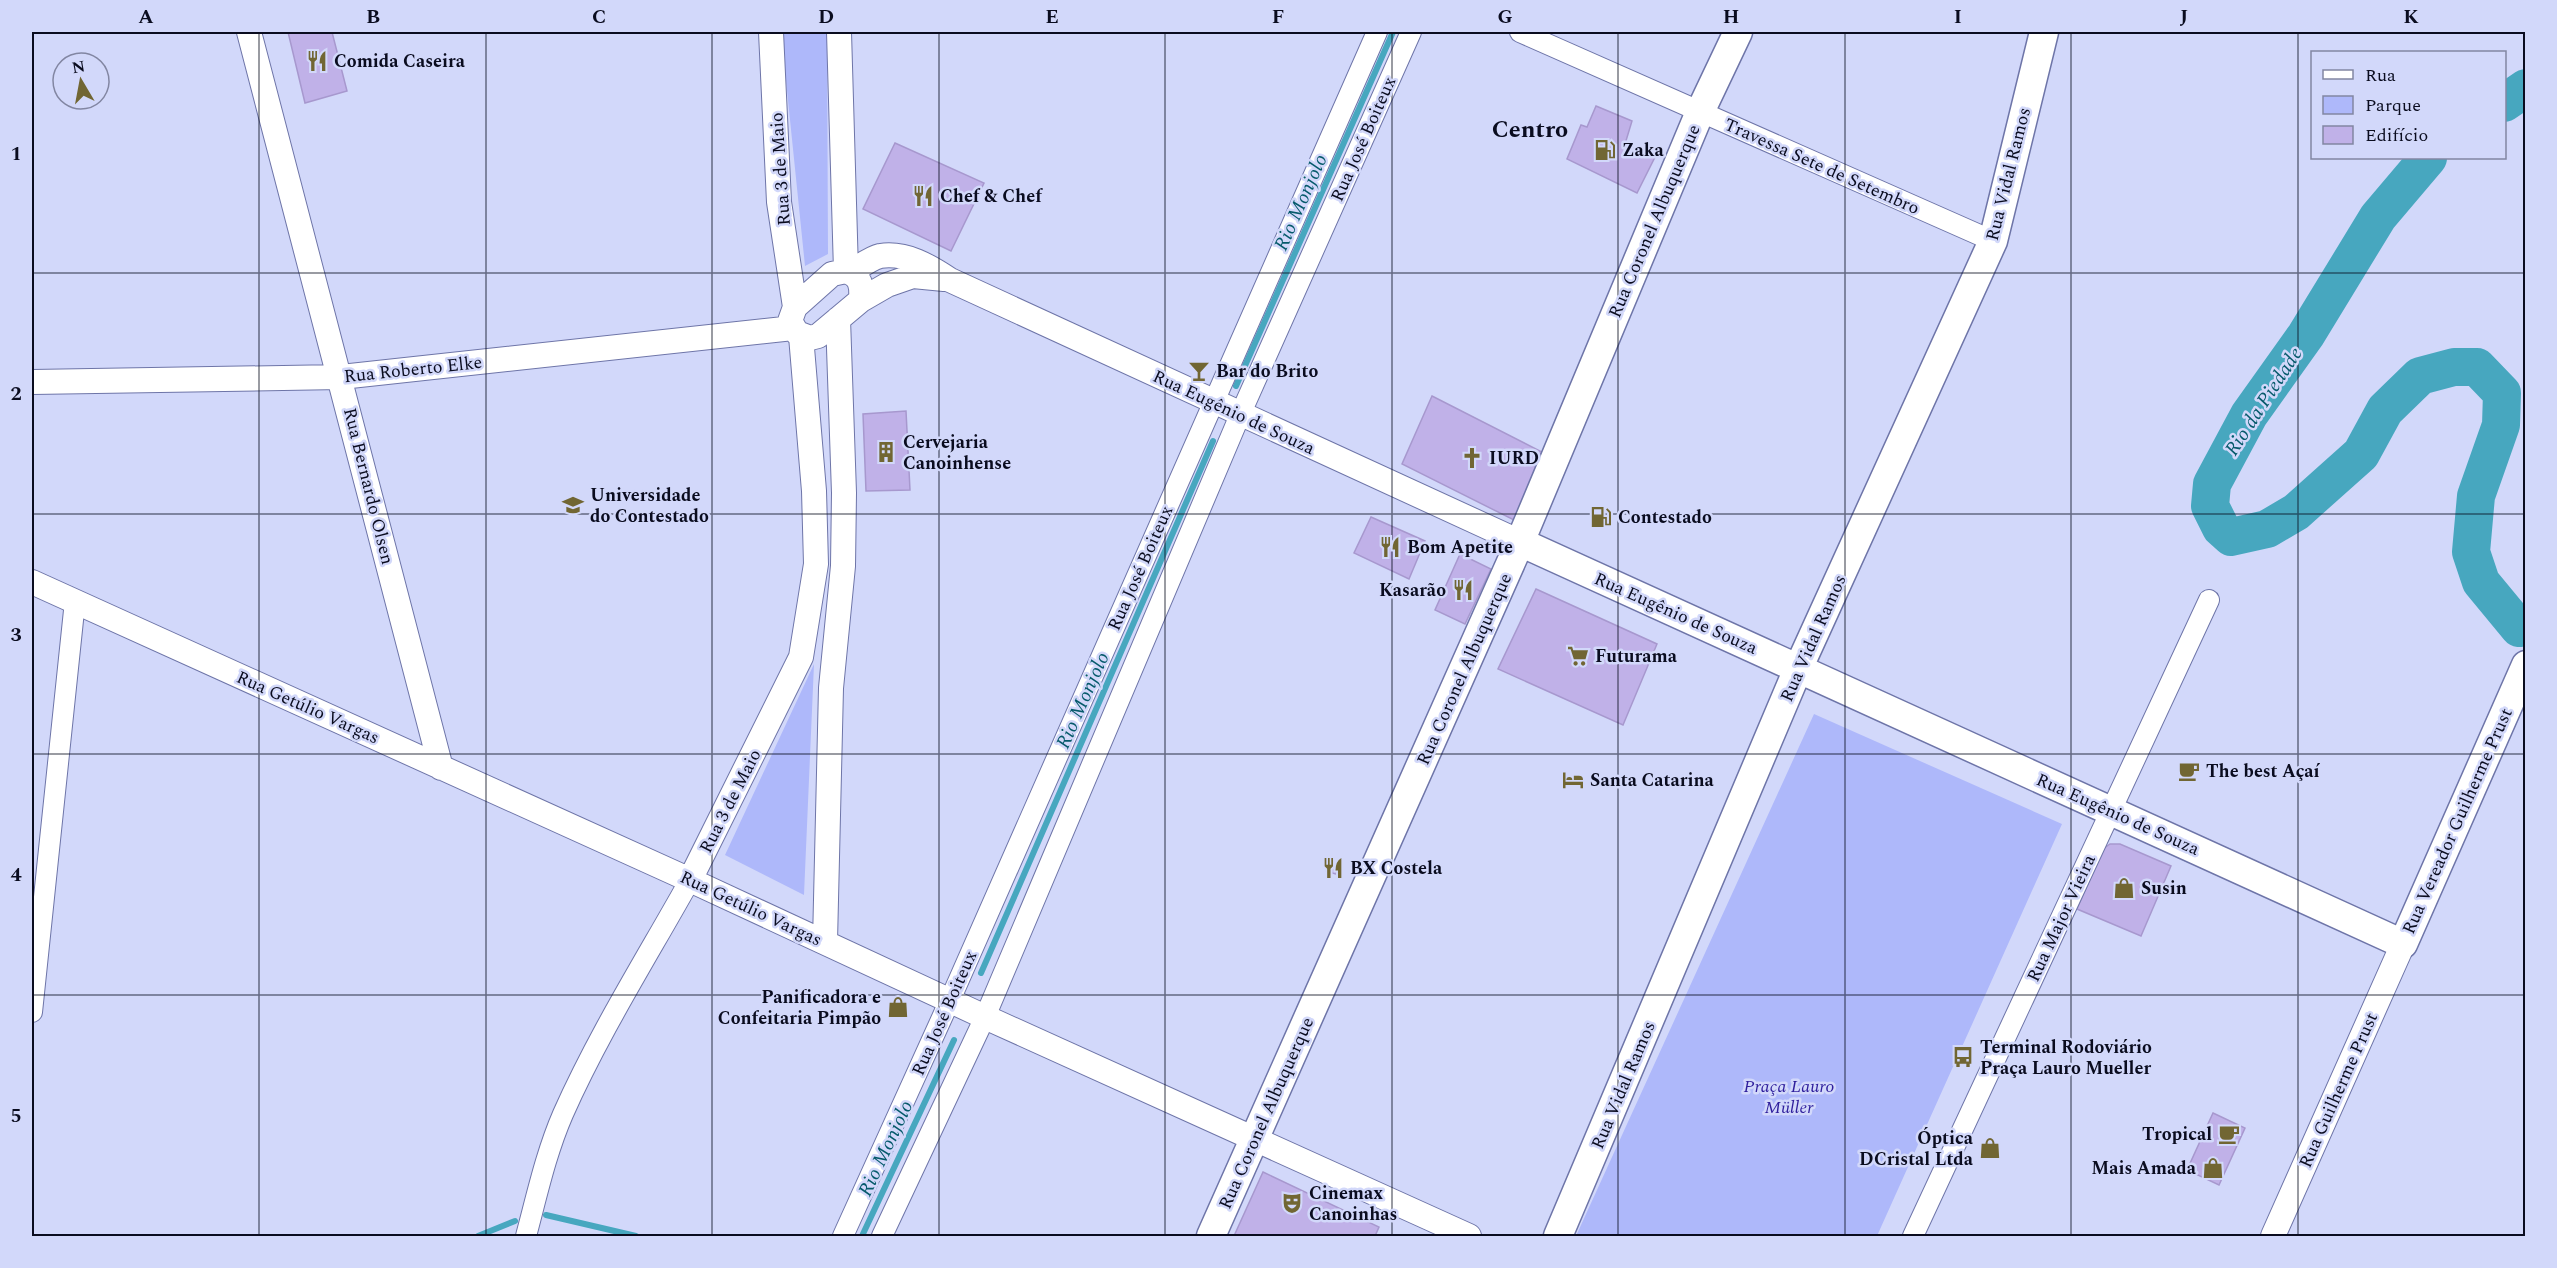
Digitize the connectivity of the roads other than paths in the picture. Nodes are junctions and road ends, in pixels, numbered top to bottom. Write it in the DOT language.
graph roads {
  1 [pos="249,32"];
  2 [pos="771,32"];
  3 [pos="839,32"];
  4 [pos="1377,32"];
  5 [pos="1411,32"];
  6 [pos="1520,32"];
  7 [pos="1738,32"];
  8 [pos="2044,32"];
  9 [pos="1700,112"];
  10 [pos="1993,241"];
  11 [pos="849,272"];
  12 [pos="950,280"];
  13 [pos="861,300"];
  14 [pos="838,319"];
  15 [pos="796,324"];
  16 [pos="341,377"];
  17 [pos="32,382"];
  18 [pos="1212,403"];
  19 [pos="1240,415"];
  20 [pos="842,424"];
  21 [pos="808,428"];
  22 [pos="1520,542"];
  23 [pos="32,582"];
  24 [pos="2209,600"];
  25 [pos="75,601"];
  26 [pos="801,657"];
  27 [pos="2526,665"];
  28 [pos="833,668"];
  29 [pos="1798,669"];
  30 [pos="441,768"];
  31 [pos="2111,811"];
  32 [pos="690,880"];
  33 [pos="825,942"];
  34 [pos="2403,944"];
  35 [pos="950,1000"];
  36 [pos="32,1012"];
  37 [pos="985,1017"];
  38 [pos="1255,1138"];
  39 [pos="526,1236"];
  40 [pos="843,1236"];
  41 [pos="882,1236"];
  42 [pos="1211,1236"];
  43 [pos="1469,1236"];
  44 [pos="1558,1236"];
  45 [pos="1913,1236"];
  46 [pos="2273,1236"];
  1 -- 16 [label="street, Rua Bernardo Olsen"];
  2 -- 15 [label="street, Rua 3 de Maio"];
  3 -- 11 [label="street"];
  4 -- 18 [label="street, Rua José Boiteux"];
  5 -- 19 [label="street, Rua José Boiteux"];
  6 -- 9 [label="street, Travessa Sete de Setembro"];
  7 -- 9 [label="main road, Rua Coronel Albuquerque"];
  8 -- 10 [label="main road, Rua Vidal Ramos"];
  9 -- 10 [label="street, Travessa Sete de Setembro"];
  9 -- 22 [label="main road, Rua Coronel Albuquerque"];
  10 -- 29 [label="main road, Rua Vidal Ramos"];
  11 -- 12 [label="street, Rua Eugênio de Souza"];
  11 -- 13 [label="street"];
  11 -- 15 [label="street, Rua Eugênio de Souza"];
  12 -- 13 [label="street, Rua Eugênio de Souza"];
  12 -- 18 [label="street, Rua Eugênio de Souza"];
  13 -- 14 [label="street, Rua Eugênio de Souza"];
  14 -- 15 [label="street, Rua Roberto Elke"];
  14 -- 20 [label="street"];
  15 -- 16 [label="street, Rua Roberto Elke"];
  15 -- 21 [label="street, Rua 3 de Maio"];
  16 -- 17 [label="street, Rua Roberto Elke"];
  16 -- 30 [label="street, Rua Bernardo Olsen"];
  18 -- 19 [label="street, Rua Eugênio de Souza"];
  18 -- 35 [label="street, Rua José Boiteux"];
  19 -- 22 [label="street, Rua Eugênio de Souza"];
  19 -- 37 [label="street, Rua José Boiteux"];
  20 -- 21 [label="street"];
  20 -- 28 [label="street"];
  21 -- 26 [label="street, Rua 3 de Maio"];
  22 -- 29 [label="main road, Rua Eugênio de Souza"];
  22 -- 38 [label="main road, Rua Coronel Albuquerque"];
  23 -- 25 [label="street, Rua Getúlio Vargas"];
  24 -- 31 [label="street, Rua Major Vieira"];
  25 -- 30 [label="street, Rua Getúlio Vargas"];
  25 -- 36 [label="street"];
  26 -- 28 [label="street"];
  26 -- 32 [label="street, Rua 3 de Maio"];
  27 -- 34 [label="main road, Rua Vereador Guilherme Prust"];
  28 -- 33 [label="street"];
  29 -- 31 [label="main road, Rua Eugênio de Souza"];
  29 -- 44 [label="main road, Rua Vidal Ramos"];
  30 -- 32 [label="street, Rua Getúlio Vargas"];
  31 -- 34 [label="main road, Rua Eugênio de Souza"];
  31 -- 45 [label="street, Rua Major Vieira"];
  32 -- 33 [label="street, Rua Getúlio Vargas"];
  32 -- 39 [label="street, Rua 3 de Maio"];
  33 -- 35 [label="street, Rua Getúlio Vargas"];
  34 -- 46 [label="street, Rua Guilherme Prust"];
  35 -- 37 [label="street, Rua Getúlio Vargas"];
  35 -- 40 [label="street, Rua José Boiteux"];
  37 -- 38 [label="street, Rua Getúlio Vargas"];
  37 -- 41 [label="street, Rua José Boiteux"];
  38 -- 42 [label="main road, Rua Coronel Albuquerque"];
  38 -- 43 [label="street, Rua Getúlio Vargas"];
}
